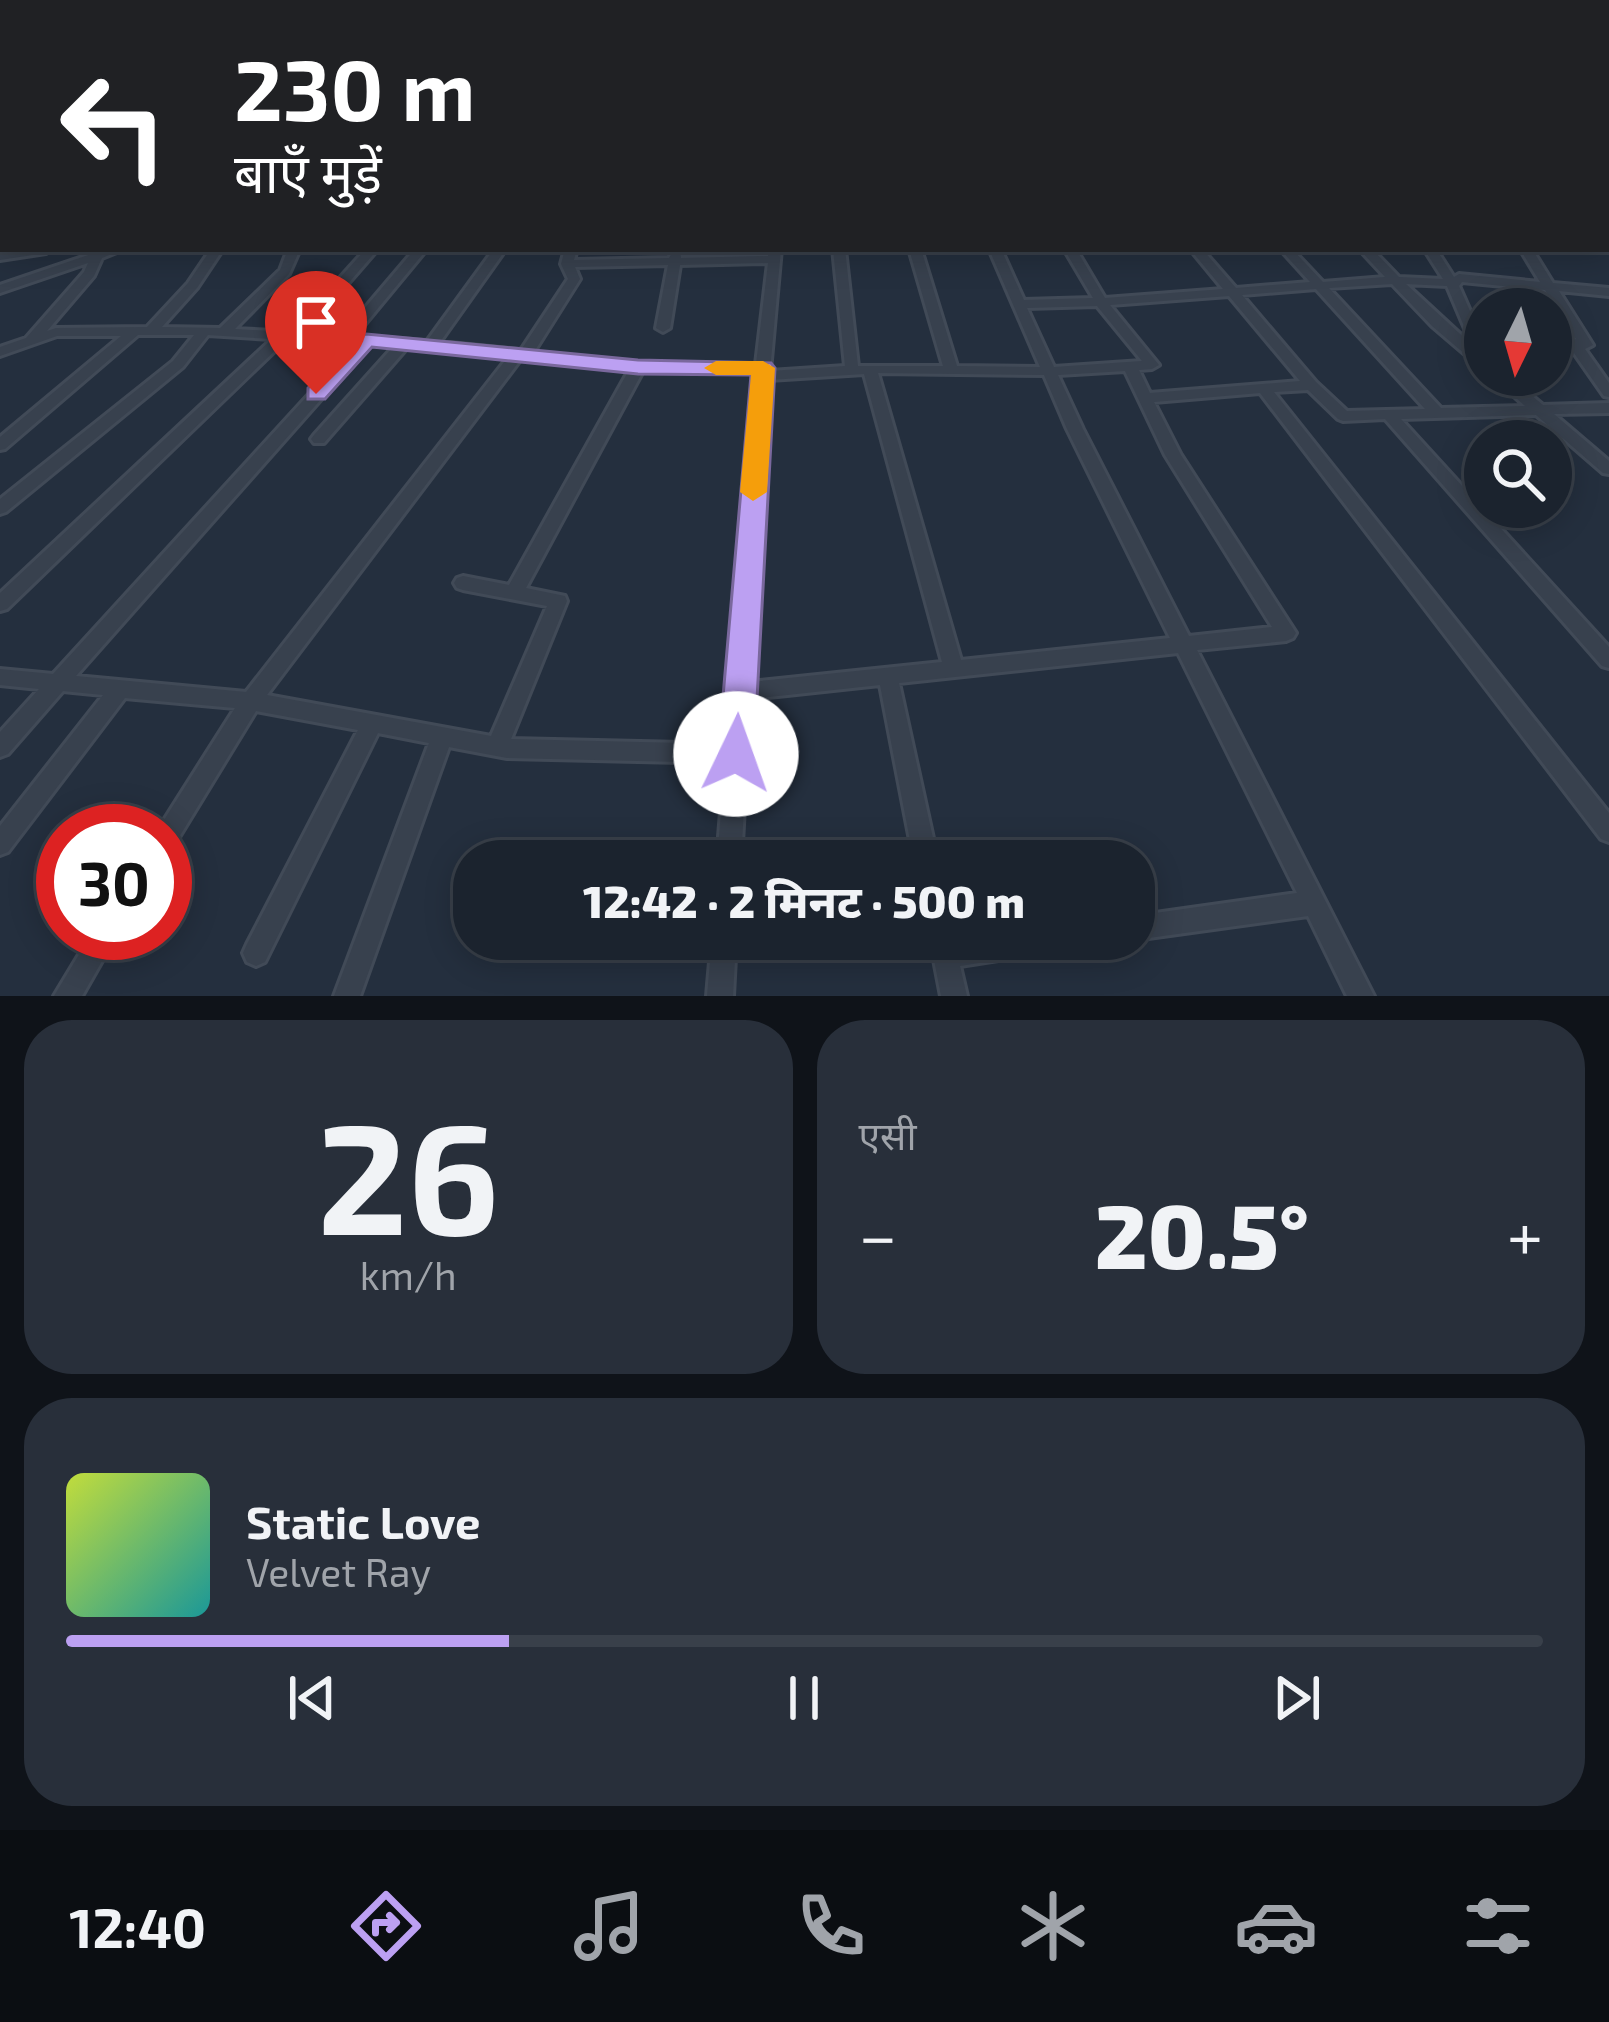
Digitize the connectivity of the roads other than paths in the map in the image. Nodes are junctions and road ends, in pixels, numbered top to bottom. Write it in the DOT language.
graph roads {
  1 [pos="110,252"];
  2 [pos="215,252"];
  3 [pos="293,252"];
  4 [pos="369,252"];
  5 [pos="418,252"];
  6 [pos="498,252"];
  7 [pos="840,252"];
  8 [pos="916,252"];
  9 [pos="996,252"];
  10 [pos="1072,252"];
  11 [pos="1199,252"];
  12 [pos="1289,252"];
  13 [pos="1368,252"];
  14 [pos="1432,252"];
  15 [pos="1528,252"];
  16 [pos="676,254"];
  17 [pos="775,254"];
  18 [pos="569,256"];
  19 [pos="97,257"];
  20 [pos="1392,280"];
  21 [pos="1451,282"];
  22 [pos="1318,284"];
  23 [pos="1548,287"];
  24 [pos="0,289"];
  25 [pos="1231,289"];
  26 [pos="1609,292"];
  27 [pos="1101,302"];
  28 [pos="1019,304"];
  29 [pos="1464,313"];
  30 [pos="664,328"];
  31 [pos="144,330"];
  32 [pos="204,331"];
  33 [pos="224,332"];
  34 [pos="289,335"];
  35 [pos="345,340"];
  36 [pos="366,340"];
  37 [pos="31,341"];
  38 [pos="404,343"];
  39 [pos="1464,343"];
  40 [pos="431,345"];
  41 [pos="0,352"];
  42 [pos="520,356"];
  43 [pos="638,367"];
  44 [pos="1131,369"];
  45 [pos="861,370"];
  46 [pos="952,371"];
  47 [pos="1052,371"];
  48 [pos="762,372"];
  49 [pos="1311,385"];
  50 [pos="1264,389"];
  51 [pos="1609,393"];
  52 [pos="1523,396"];
  53 [pos="1146,398"];
  54 [pos="1537,408"];
  55 [pos="1609,408"];
  56 [pos="1436,412"];
  57 [pos="1388,414"];
  58 [pos="320,439"];
  59 [pos="0,445"];
  60 [pos="1609,469"];
  61 [pos="0,508"];
  62 [pos="463,584"];
  63 [pos="514,593"];
  64 [pos="0,604"];
  65 [pos="1185,644"];
  66 [pos="1609,660"];
  67 [pos="954,669"];
  68 [pos="888,676"];
  69 [pos="0,677"];
  70 [pos="53,683"];
  71 [pos="119,690"];
  72 [pos="739,692"];
  73 [pos="251,701"];
  74 [pos="371,724"];
  75 [pos="442,736"];
  76 [pos="497,746"];
  77 [pos="0,747"];
  78 [pos="736,754"];
  79 [pos="187,804"];
  80 [pos="1609,832"];
  81 [pos="730,840"];
  82 [pos="922,840"];
  83 [pos="0,844"];
  84 [pos="1314,903"];
  85 [pos="1155,925"];
  86 [pos="256,953"];
  87 [pos="89,960"];
  88 [pos="723,960"];
  89 [pos="947,960"];
  90 [pos="67,996"];
  91 [pos="347,996"];
  92 [pos="720,996"];
  93 [pos="954,996"];
  94 [pos="1361,996"];
  1 -- 19 [label="street"];
  2 -- 31 [label="street"];
  3 -- 33 [label="street"];
  4 -- 34 [label="street"];
  5 -- 35 [label="street"];
  6 -- 40 [label="street"];
  7 -- 45 [label="street"];
  8 -- 46 [label="street"];
  9 -- 28 [label="street"];
  10 -- 27 [label="street"];
  11 -- 25 [label="street"];
  12 -- 22 [label="street"];
  13 -- 20 [label="street"];
  14 -- 21 [label="street"];
  15 -- 23 [label="street"];
  16 -- 17 [label="street"];
  16 -- 18 [label="street"];
  16 -- 30 [label="street"];
  17 -- 48 [label="street"];
  18 -- 42 [label="street"];
  19 -- 24 [label="street"];
  19 -- 37 [label="street"];
  20 -- 21 [label="street"];
  20 -- 22 [label="street"];
  20 -- 39 [label="street"];
  21 -- 23 [label="street"];
  21 -- 29 [label="street"];
  22 -- 25 [label="street"];
  22 -- 56 [label="street"];
  23 -- 26 [label="street"];
  23 -- 51 [label="street"];
  25 -- 27 [label="street"];
  25 -- 49 [label="street"];
  27 -- 28 [label="street"];
  27 -- 44 [label="street"];
  28 -- 47 [label="street"];
  31 -- 32 [label="street"];
  31 -- 37 [label="street"];
  31 -- 59 [label="street"];
  32 -- 33 [label="street"];
  32 -- 61 [label="street"];
  33 -- 34 [label="street"];
  34 -- 35 [label="street"];
  34 -- 64 [label="street"];
  35 -- 36 [label="street"];
  36 -- 38 [label="street"];
  36 -- 70 [label="street"];
  37 -- 41 [label="street"];
  38 -- 40 [label="street"];
  38 -- 58 [label="street"];
  40 -- 42 [label="street"];
  42 -- 43 [label="street"];
  42 -- 73 [label="street"];
  43 -- 48 [label="street"];
  43 -- 63 [label="street"];
  44 -- 47 [label="street"];
  44 -- 53 [label="street"];
  45 -- 46 [label="street"];
  45 -- 48 [label="street"];
  45 -- 67 [label="street"];
  46 -- 47 [label="street"];
  47 -- 65 [label="street"];
  48 -- 72 [label="street"];
  49 -- 50 [label="street"];
  49 -- 57 [label="street"];
  50 -- 53 [label="street"];
  50 -- 80 [label="street"];
  52 -- 54 [label="street"];
  53 -- 65 [label="street"];
  54 -- 55 [label="street"];
  54 -- 56 [label="street"];
  54 -- 60 [label="street"];
  56 -- 57 [label="street"];
  57 -- 66 [label="street"];
  62 -- 63 [label="street"];
  63 -- 76 [label="street"];
  65 -- 67 [label="street"];
  65 -- 84 [label="street"];
  67 -- 68 [label="street"];
  68 -- 72 [label="street"];
  68 -- 82 [label="street"];
  69 -- 70 [label="street"];
  70 -- 71 [label="street"];
  70 -- 77 [label="street"];
  71 -- 73 [label="street"];
  71 -- 83 [label="street"];
  72 -- 78 [label="street"];
  73 -- 74 [label="street"];
  73 -- 79 [label="street"];
  74 -- 75 [label="street"];
  74 -- 86 [label="street"];
  75 -- 76 [label="street"];
  75 -- 91 [label="street"];
  76 -- 78 [label="street"];
  78 -- 81 [label="street"];
  84 -- 85 [label="street"];
  84 -- 94 [label="street"];
  87 -- 90 [label="street"];
  88 -- 92 [label="street"];
  89 -- 93 [label="street"];
}
